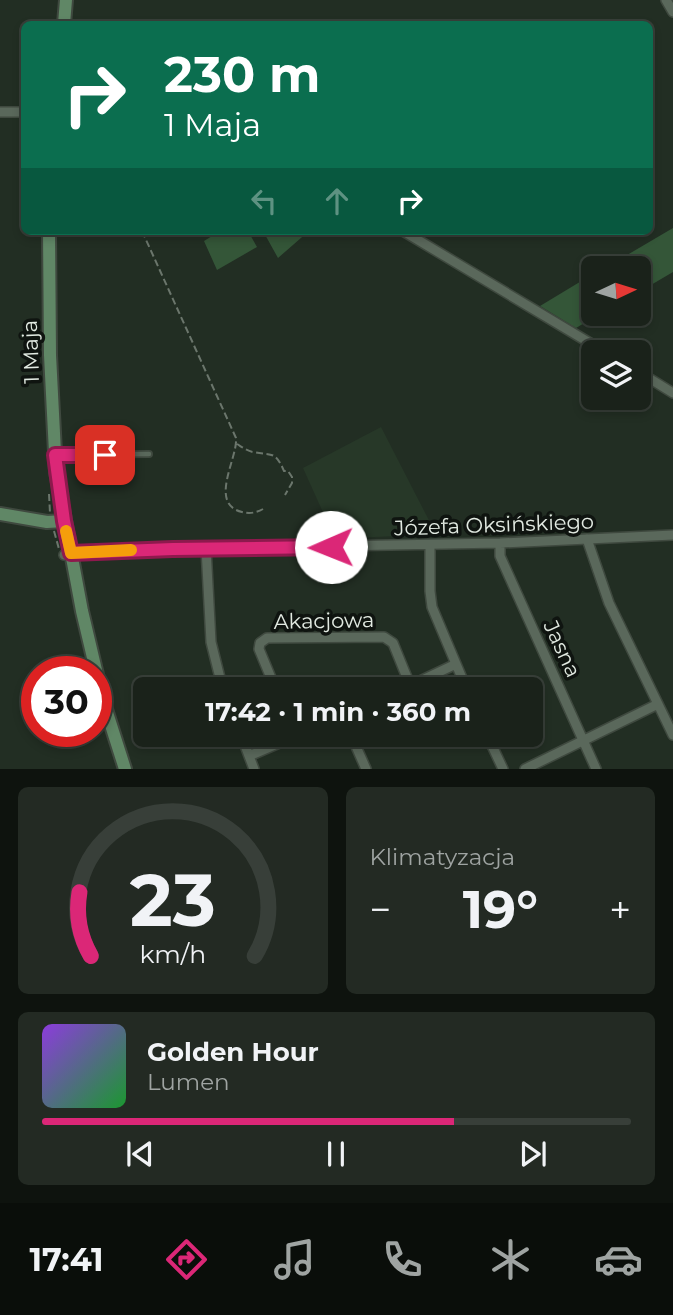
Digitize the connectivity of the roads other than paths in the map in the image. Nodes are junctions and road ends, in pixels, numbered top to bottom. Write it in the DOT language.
graph roads {
  1 [pos="66,0"];
  2 [pos="666,0"];
  3 [pos="673,12"];
  4 [pos="64,21"];
  5 [pos="0,112"];
  6 [pos="21,113"];
  7 [pos="49,235"];
  8 [pos="410,235"];
  9 [pos="585,340"];
  10 [pos="651,379"];
  11 [pos="673,393"];
  12 [pos="149,454"];
  13 [pos="55,455"];
  14 [pos="0,514"];
  15 [pos="61,521"];
  16 [pos="673,535"];
  17 [pos="587,539"];
  18 [pos="500,543"];
  19 [pos="430,545"];
  20 [pos="206,548"];
  21 [pos="68,554"];
  22 [pos="456,664"];
  23 [pos="220,677"];
  24 [pos="271,677"];
  25 [pos="403,677"];
  26 [pos="428,677"];
  27 [pos="462,677"];
  28 [pos="658,704"];
  29 [pos="673,735"];
  30 [pos="584,740"];
  31 [pos="246,747"];
  32 [pos="270,747"];
  33 [pos="356,747"];
  34 [pos="493,747"];
  35 [pos="249,756"];
  36 [pos="125,769"];
  37 [pos="254,769"];
  38 [pos="366,769"];
  39 [pos="503,769"];
  40 [pos="526,769"];
  41 [pos="596,769"];
  1 -- 4 [label="main road"];
  2 -- 3 [label="street"];
  5 -- 6 [label="street"];
  7 -- 13 [label="main road, 1 Maja"];
  8 -- 9 [label="street"];
  10 -- 11 [label="street"];
  12 -- 13 [label="lane"];
  13 -- 15 [label="main road, 1 Maja"];
  14 -- 15 [label="main road"];
  15 -- 21 [label="main road, 1 Maja"];
  16 -- 17 [label="street, Józefa Oksińskiego"];
  17 -- 18 [label="street, Józefa Oksińskiego"];
  17 -- 28 [label="street"];
  18 -- 19 [label="street, Józefa Oksińskiego"];
  18 -- 30 [label="street, Jasna"];
  19 -- 20 [label="street, Józefa Oksińskiego"];
  19 -- 22 [label="street"];
  20 -- 21 [label="street, Józefa Oksińskiego"];
  20 -- 23 [label="street"];
  21 -- 36 [label="main road, 1 Maja"];
  22 -- 26 [label="street"];
  22 -- 27 [label="street"];
  24 -- 25 [label="street, Akacjowa"];
  28 -- 29 [label="street"];
  28 -- 30 [label="street"];
  30 -- 40 [label="street"];
  30 -- 41 [label="street, Jasna"];
  31 -- 35 [label="street"];
  32 -- 35 [label="street"];
  33 -- 38 [label="street"];
  34 -- 39 [label="street"];
  35 -- 37 [label="street"];
}
